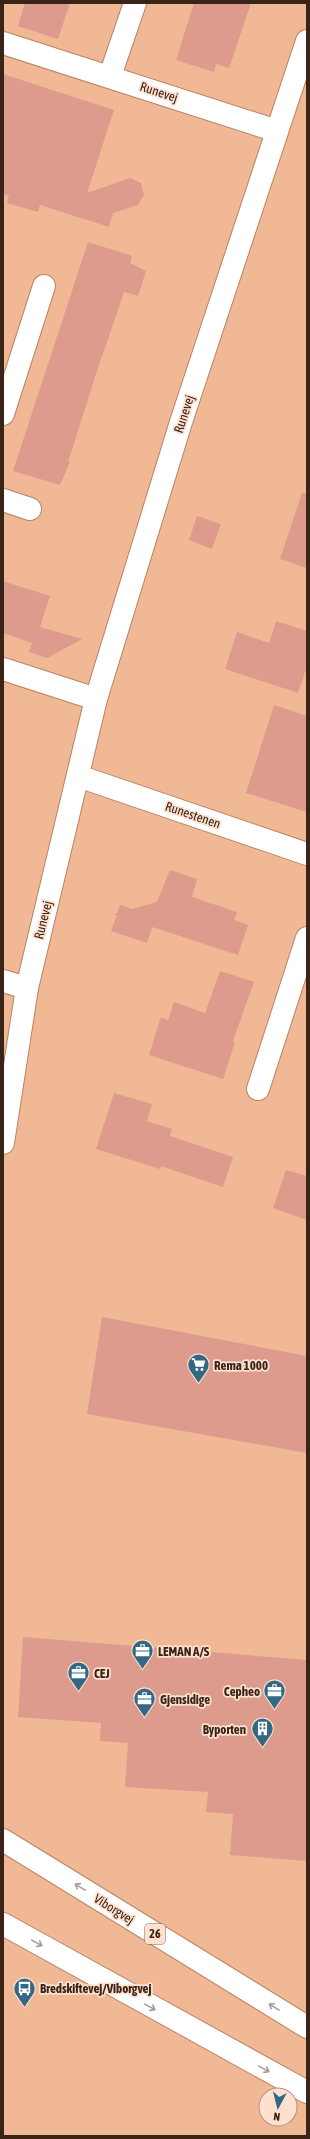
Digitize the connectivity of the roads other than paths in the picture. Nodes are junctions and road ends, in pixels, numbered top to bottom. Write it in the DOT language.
graph roads {
  1 [pos="135,3"];
  2 [pos="307,41"];
  3 [pos="3,43"];
  4 [pos="110,76"];
  5 [pos="277,131"];
  6 [pos="44,286"];
  7 [pos="11,364"];
  8 [pos="3,414"];
  9 [pos="3,500"];
  10 [pos="30,509"];
  11 [pos="3,669"];
  12 [pos="96,699"];
  13 [pos="78,776"];
  14 [pos="307,854"];
  15 [pos="307,938"];
  16 [pos="3,981"];
  17 [pos="27,988"];
  18 [pos="258,1089"];
  19 [pos="3,1144"];
  20 [pos="3,1840"];
  21 [pos="3,1924"];
  22 [pos="307,2027"];
  23 [pos="307,2092"];
  1 -- 4 [label="street"];
  2 -- 5 [label="street, Runevej"];
  3 -- 4 [label="street, Runevej"];
  4 -- 5 [label="street, Runevej"];
  5 -- 12 [label="street, Runevej"];
  6 -- 7 [label="street"];
  7 -- 8 [label="street"];
  9 -- 10 [label="street"];
  11 -- 12 [label="street"];
  12 -- 13 [label="street, Runevej"];
  13 -- 14 [label="street, Runestenen"];
  13 -- 17 [label="street, Runevej"];
  15 -- 18 [label="street"];
  16 -- 17 [label="street"];
  17 -- 19 [label="street, Runevej"];
  22 -- 20 [label="street, Viborgvej / 26, one-way"];
  21 -- 23 [label="street, one-way"];
}
